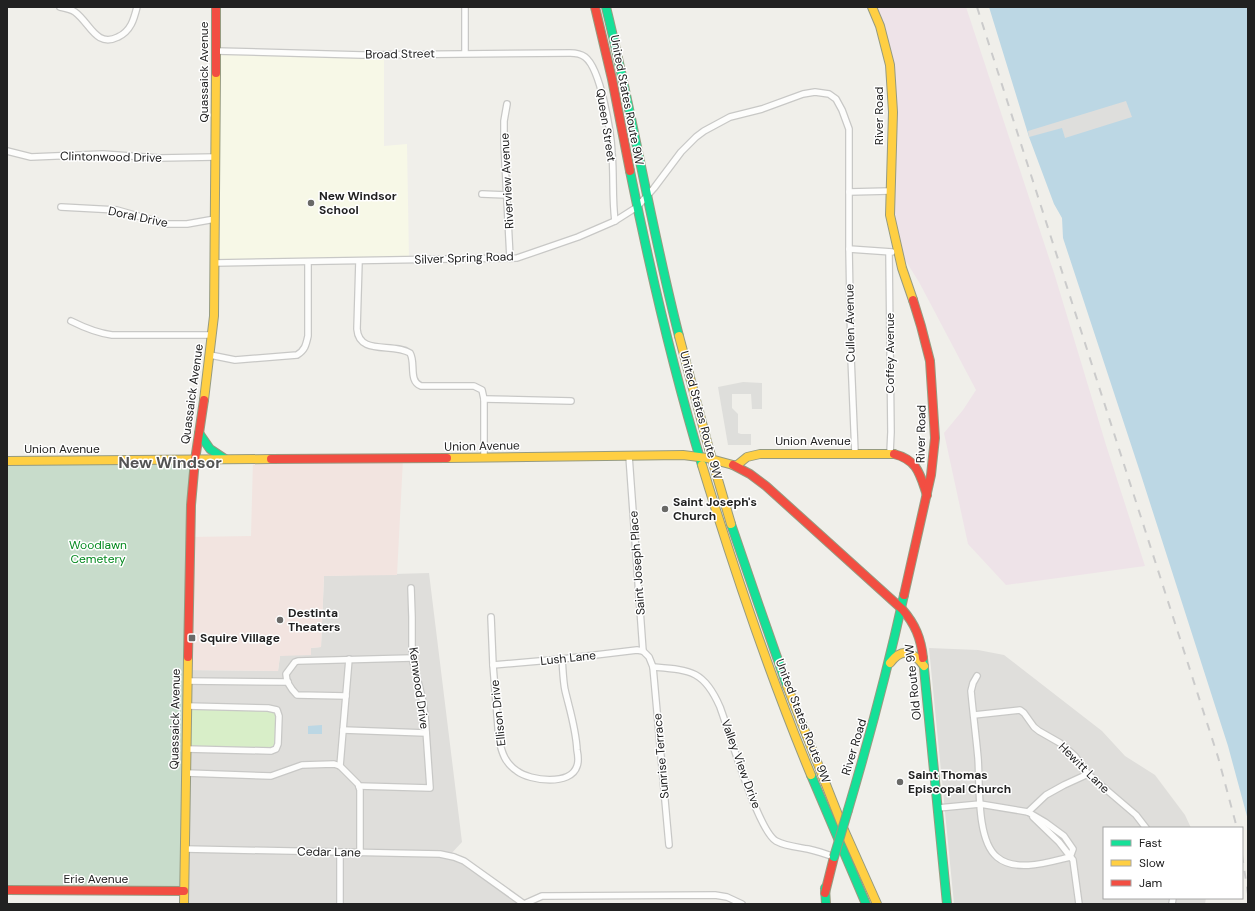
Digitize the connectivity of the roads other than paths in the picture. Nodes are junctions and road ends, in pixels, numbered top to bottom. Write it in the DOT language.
graph roads {
  1 [pos="60,7"];
  2 [pos="137,7"];
  3 [pos="216,7"];
  4 [pos="465,7"];
  5 [pos="595,7"];
  6 [pos="606,7"];
  7 [pos="872,7"];
  8 [pos="216,51"];
  9 [pos="465,53"];
  10 [pos="584,56"];
  11 [pos="507,104"];
  12 [pos="7,151"];
  13 [pos="215,157"];
  14 [pos="890,191"];
  15 [pos="849,192"];
  16 [pos="482,194"];
  17 [pos="507,195"];
  18 [pos="647,196"];
  19 [pos="60,207"];
  20 [pos="637,207"];
  21 [pos="215,219"];
  22 [pos="615,221"];
  23 [pos="849,249"];
  24 [pos="890,252"];
  25 [pos="900,252"];
  26 [pos="510,258"];
  27 [pos="359,261"];
  28 [pos="308,262"];
  29 [pos="214,263"];
  30 [pos="71,321"];
  31 [pos="212,335"];
  32 [pos="210,355"];
  33 [pos="484,399"];
  34 [pos="571,401"];
  35 [pos="199,433"];
  36 [pos="855,453"];
  37 [pos="890,453"];
  38 [pos="629,456"];
  39 [pos="699,456"];
  40 [pos="484,458"];
  41 [pos="712,459"];
  42 [pos="195,460"];
  43 [pos="226,460"];
  44 [pos="7,461"];
  45 [pos="736,466"];
  46 [pos="927,496"];
  47 [pos="411,588"];
  48 [pos="901,608"];
  49 [pos="491,617"];
  50 [pos="643,651"];
  51 [pos="412,658"];
  52 [pos="349,659"];
  53 [pos="562,660"];
  54 [pos="889,664"];
  55 [pos="493,665"];
  56 [pos="924,666"];
  57 [pos="653,668"];
  58 [pos="977,676"];
  59 [pos="187,681"];
  60 [pos="288,682"];
  61 [pos="786,686"];
  62 [pos="777,690"];
  63 [pos="346,696"];
  64 [pos="187,706"];
  65 [pos="974,715"];
  66 [pos="343,730"];
  67 [pos="426,733"];
  68 [pos="186,749"];
  69 [pos="340,766"];
  70 [pos="186,773"];
  71 [pos="1088,774"];
  72 [pos="359,786"];
  73 [pos="980,804"];
  74 [pos="938,808"];
  75 [pos="1028,812"];
  76 [pos="1145,827"];
  77 [pos="669,845"];
  78 [pos="185,849"];
  79 [pos="340,853"];
  80 [pos="360,853"];
  81 [pos="834,857"];
  82 [pos="1070,857"];
  83 [pos="826,888"];
  84 [pos="7,890"];
  85 [pos="184,891"];
  86 [pos="184,904"];
  87 [pos="340,904"];
  88 [pos="524,904"];
  89 [pos="742,904"];
  90 [pos="823,904"];
  91 [pos="826,904"];
  92 [pos="866,904"];
  93 [pos="877,904"];
  94 [pos="947,904"];
  95 [pos="1079,904"];
  1 -- 2 [label="street"];
  3 -- 8 [label="main road, Quassaick Avenue"];
  4 -- 9 [label="street"];
  5 -- 20 [label="main road, United States Route 9W"];
  6 -- 18 [label="main road, United States Route 9W"];
  7 -- 14 [label="main road, River Road"];
  8 -- 9 [label="street, Broad Street"];
  8 -- 13 [label="main road, Quassaick Avenue"];
  9 -- 10 [label="street, Broad Street"];
  10 -- 22 [label="street, Queen Street"];
  11 -- 17 [label="street, Riverview Avenue"];
  12 -- 13 [label="street, Clintonwood Drive"];
  13 -- 21 [label="main road, Quassaick Avenue"];
  14 -- 15 [label="street"];
  14 -- 25 [label="main road, River Road"];
  15 -- 18 [label="street, Silver Spring Road"];
  15 -- 23 [label="street, Cullen Avenue"];
  16 -- 17 [label="street"];
  17 -- 26 [label="street, Riverview Avenue"];
  18 -- 20 [label="street, Silver Spring Road"];
  18 -- 41 [label="main road, United States Route 9W"];
  19 -- 21 [label="street, Doral Drive"];
  20 -- 22 [label="street, Silver Spring Road"];
  20 -- 39 [label="main road, United States Route 9W"];
  21 -- 29 [label="main road, Quassaick Avenue"];
  22 -- 26 [label="street, Silver Spring Road"];
  23 -- 24 [label="street"];
  23 -- 36 [label="street, Cullen Avenue"];
  24 -- 25 [label="street"];
  24 -- 37 [label="street, Coffey Avenue"];
  25 -- 46 [label="main road, River Road"];
  26 -- 27 [label="street, Silver Spring Road"];
  27 -- 28 [label="street, Silver Spring Road"];
  27 -- 33 [label="street"];
  28 -- 29 [label="street, Silver Spring Road"];
  28 -- 32 [label="street"];
  29 -- 31 [label="main road, Quassaick Avenue"];
  30 -- 31 [label="street"];
  31 -- 32 [label="main road, Quassaick Avenue"];
  32 -- 35 [label="main road, Quassaick Avenue"];
  33 -- 34 [label="street"];
  33 -- 40 [label="street"];
  35 -- 42 [label="main road, Quassaick Avenue"];
  35 -- 43 [label="main road"];
  36 -- 37 [label="main road, Union Avenue"];
  36 -- 45 [label="main road, Union Avenue"];
  37 -- 46 [label="main road, Union Avenue"];
  38 -- 39 [label="main road, Union Avenue"];
  38 -- 40 [label="main road, Union Avenue"];
  38 -- 50 [label="street, Saint Joseph Place"];
  39 -- 41 [label="main road, Union Avenue"];
  39 -- 62 [label="main road, United States Route 9W"];
  40 -- 43 [label="main road, Union Avenue"];
  41 -- 45 [label="main road, Union Avenue"];
  41 -- 61 [label="main road, United States Route 9W"];
  42 -- 43 [label="main road, Union Avenue"];
  42 -- 44 [label="main road, Union Avenue"];
  42 -- 59 [label="main road, Quassaick Avenue"];
  45 -- 48 [label="main road, Old Route 9W"];
  46 -- 48 [label="main road, River Road"];
  47 -- 51 [label="street, Kenwood Drive"];
  48 -- 54 [label="main road, River Road"];
  48 -- 56 [label="main road, Old Route 9W"];
  49 -- 55 [label="street, Ellison Drive"];
  50 -- 53 [label="street, Lush Lane"];
  50 -- 57 [label="street, Saint Joseph Place"];
  51 -- 52 [label="street"];
  51 -- 67 [label="street, Kenwood Drive"];
  52 -- 60 [label="street"];
  52 -- 63 [label="street"];
  53 -- 55 [label="street, Lush Lane"];
  53 -- 55 [label="street, Ellison Drive"];
  54 -- 56 [label="main road"];
  54 -- 81 [label="main road, River Road, bridge"];
  56 -- 74 [label="main road, Old Route 9W"];
  57 -- 77 [label="street, Sunrise Terrace"];
  57 -- 81 [label="street, Valley View Drive"];
  58 -- 65 [label="street"];
  59 -- 60 [label="street"];
  59 -- 64 [label="main road, Quassaick Avenue"];
  60 -- 63 [label="street"];
  61 -- 62 [label="street"];
  61 -- 93 [label="main road, United States Route 9W"];
  62 -- 92 [label="main road, United States Route 9W"];
  63 -- 66 [label="street"];
  64 -- 68 [label="main road, Quassaick Avenue"];
  64 -- 68 [label="street"];
  65 -- 71 [label="street, Hewitt Lane"];
  65 -- 73 [label="street"];
  66 -- 67 [label="street"];
  66 -- 69 [label="street"];
  67 -- 72 [label="street, Kenwood Drive"];
  68 -- 70 [label="main road, Quassaick Avenue"];
  69 -- 70 [label="street"];
  69 -- 72 [label="street"];
  70 -- 78 [label="main road, Quassaick Avenue"];
  71 -- 75 [label="street"];
  71 -- 76 [label="street, Hewitt Lane"];
  72 -- 80 [label="street"];
  73 -- 74 [label="street"];
  73 -- 75 [label="street"];
  73 -- 82 [label="street"];
  74 -- 94 [label="main road, Old Route 9W"];
  75 -- 82 [label="street"];
  78 -- 79 [label="street, Cedar Lane"];
  78 -- 85 [label="main road, Quassaick Avenue"];
  79 -- 80 [label="street, Cedar Lane"];
  79 -- 87 [label="street"];
  80 -- 88 [label="street, Cedar Lane"];
  81 -- 83 [label="main road, River Road"];
  82 -- 95 [label="street"];
  83 -- 90 [label="main road"];
  83 -- 91 [label="main road"];
  84 -- 85 [label="main road, Erie Avenue"];
  85 -- 86 [label="main road, Quassaick Avenue"];
  88 -- 89 [label="street"];
}
